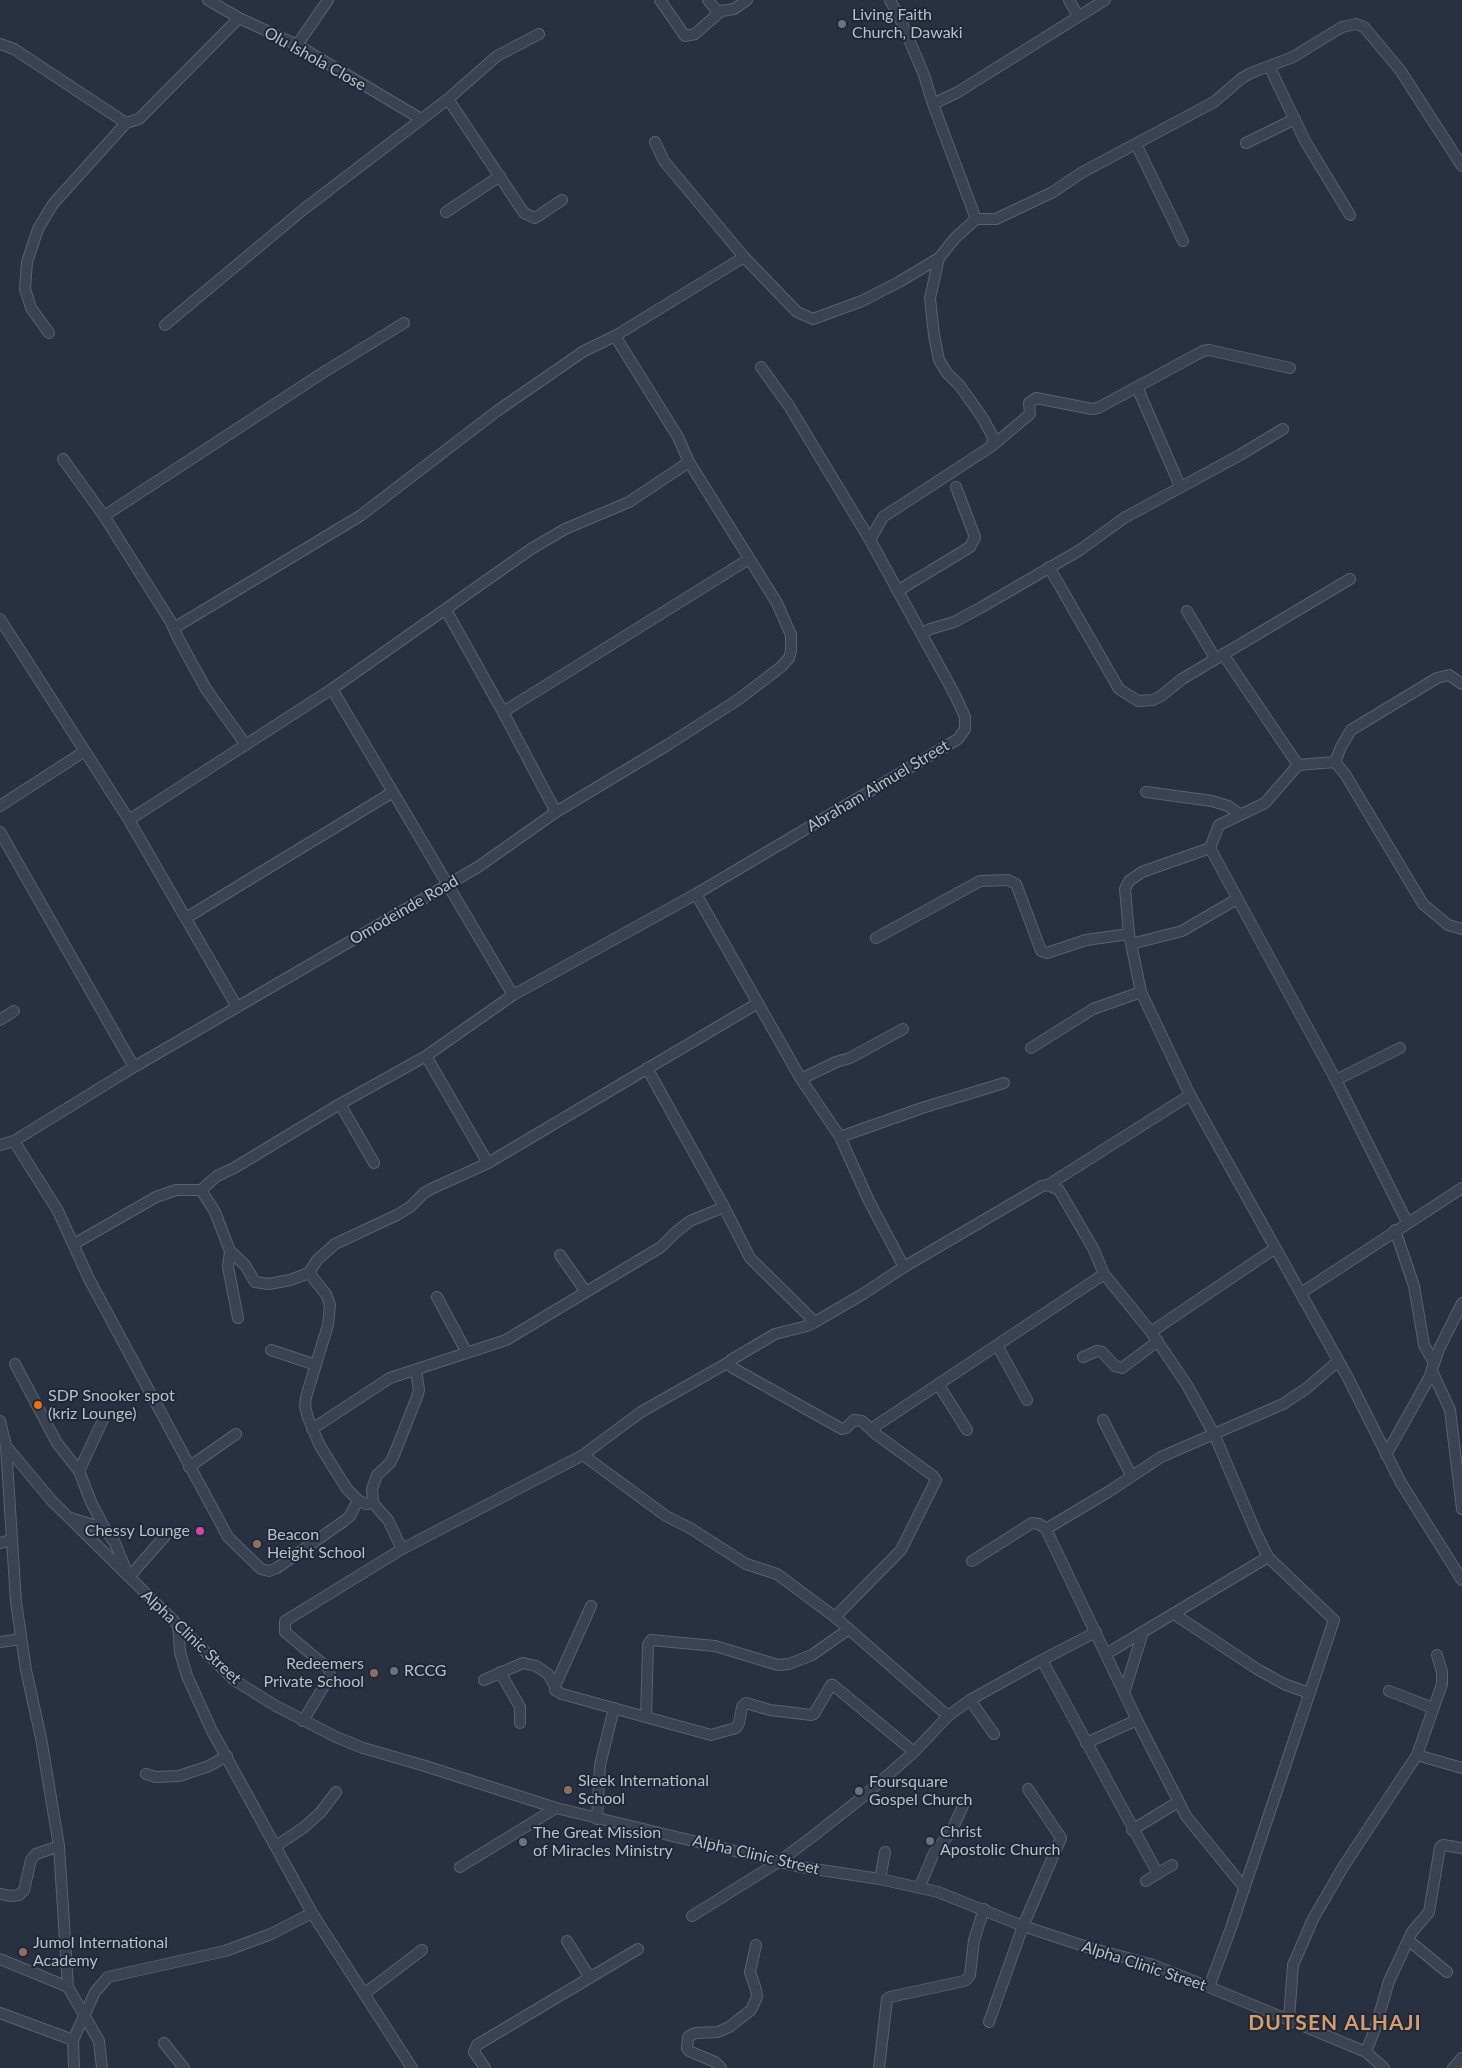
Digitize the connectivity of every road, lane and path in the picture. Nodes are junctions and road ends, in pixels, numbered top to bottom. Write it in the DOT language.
graph roads {
  1 [pos="208,0"];
  2 [pos="328,0"];
  3 [pos="660,0"];
  4 [pos="708,0"];
  5 [pos="747,0"];
  6 [pos="890,0"];
  7 [pos="1069,0"];
  8 [pos="1105,0"];
  9 [pos="721,12"];
  10 [pos="1078,16"];
  11 [pos="239,18"];
  12 [pos="539,34"];
  13 [pos="0,44"];
  14 [pos="297,45"];
  15 [pos="1269,66"];
  16 [pos="448,100"];
  17 [pos="933,104"];
  18 [pos="421,119"];
  19 [pos="1295,120"];
  20 [pos="126,123"];
  21 [pos="656,142"];
  22 [pos="1246,143"];
  23 [pos="1136,144"];
  24 [pos="1461,161"];
  25 [pos="500,176"];
  26 [pos="562,200"];
  27 [pos="446,212"];
  28 [pos="1350,214"];
  29 [pos="976,219"];
  30 [pos="1184,241"];
  31 [pos="744,257"];
  32 [pos="939,258"];
  33 [pos="404,323"];
  34 [pos="165,325"];
  35 [pos="49,333"];
  36 [pos="615,336"];
  37 [pos="761,367"];
  38 [pos="1290,368"];
  39 [pos="1137,387"];
  40 [pos="1282,429"];
  41 [pos="992,446"];
  42 [pos="63,459"];
  43 [pos="689,462"];
  44 [pos="1180,486"];
  45 [pos="956,487"];
  46 [pos="104,516"];
  47 [pos="870,540"];
  48 [pos="749,559"];
  49 [pos="1049,567"];
  50 [pos="1350,579"];
  51 [pos="899,590"];
  52 [pos="446,610"];
  53 [pos="1187,611"];
  54 [pos="0,619"];
  55 [pos="174,628"];
  56 [pos="922,634"];
  57 [pos="1219,656"];
  58 [pos="1462,684"];
  59 [pos="332,689"];
  60 [pos="503,712"];
  61 [pos="246,744"];
  62 [pos="85,751"];
  63 [pos="1335,762"];
  64 [pos="1298,765"];
  65 [pos="393,792"];
  66 [pos="1146,792"];
  67 [pos="0,806"];
  68 [pos="556,812"];
  69 [pos="1240,814"];
  70 [pos="129,820"];
  71 [pos="0,832"];
  72 [pos="1210,848"];
  73 [pos="448,884"];
  74 [pos="696,894"];
  75 [pos="1237,899"];
  76 [pos="186,918"];
  77 [pos="1462,929"];
  78 [pos="876,938"];
  79 [pos="1130,939"];
  80 [pos="1141,992"];
  81 [pos="514,995"];
  82 [pos="758,1003"];
  83 [pos="237,1008"];
  84 [pos="14,1011"];
  85 [pos="0,1020"];
  86 [pos="903,1029"];
  87 [pos="1031,1048"];
  88 [pos="1400,1048"];
  89 [pos="426,1056"];
  90 [pos="134,1067"];
  91 [pos="647,1068"];
  92 [pos="801,1079"];
  93 [pos="1336,1080"];
  94 [pos="1004,1083"];
  95 [pos="1190,1096"];
  96 [pos="340,1104"];
  97 [pos="840,1137"];
  98 [pos="14,1141"];
  99 [pos="0,1145"];
  100 [pos="374,1163"];
  101 [pos="488,1163"];
  102 [pos="1048,1185"];
  103 [pos="1462,1188"];
  104 [pos="201,1190"];
  105 [pos="724,1206"];
  106 [pos="1407,1222"];
  107 [pos="1395,1230"];
  108 [pos="74,1244"];
  109 [pos="1274,1249"];
  110 [pos="230,1251"];
  111 [pos="560,1255"];
  112 [pos="904,1267"];
  113 [pos="309,1273"];
  114 [pos="1104,1274"];
  115 [pos="586,1292"];
  116 [pos="1301,1293"];
  117 [pos="437,1297"];
  118 [pos="1462,1303"];
  119 [pos="238,1318"];
  120 [pos="815,1322"];
  121 [pos="1152,1332"];
  122 [pos="1158,1341"];
  123 [pos="997,1345"];
  124 [pos="271,1350"];
  125 [pos="467,1353"];
  126 [pos="1084,1357"];
  127 [pos="729,1362"];
  128 [pos="1337,1362"];
  129 [pos="15,1364"];
  130 [pos="316,1365"];
  131 [pos="1433,1367"];
  132 [pos="416,1370"];
  133 [pos="938,1384"];
  134 [pos="1027,1400"];
  135 [pos="103,1420"];
  136 [pos="1103,1420"];
  137 [pos="0,1421"];
  138 [pos="312,1429"];
  139 [pos="871,1429"];
  140 [pos="967,1430"];
  141 [pos="236,1434"];
  142 [pos="1214,1434"];
  143 [pos="6,1446"];
  144 [pos="583,1455"];
  145 [pos="1386,1455"];
  146 [pos="189,1467"];
  147 [pos="79,1471"];
  148 [pos="1131,1475"];
  149 [pos="358,1500"];
  150 [pos="373,1503"];
  151 [pos="1462,1509"];
  152 [pos="67,1517"];
  153 [pos="105,1529"];
  154 [pos="1046,1529"];
  155 [pos="166,1536"];
  156 [pos="11,1540"];
  157 [pos="0,1543"];
  158 [pos="402,1550"];
  159 [pos="1268,1557"];
  160 [pos="972,1561"];
  161 [pos="129,1577"];
  162 [pos="1462,1580"];
  163 [pos="591,1606"];
  164 [pos="1174,1614"];
  165 [pos="835,1617"];
  166 [pos="178,1625"];
  167 [pos="849,1629"];
  168 [pos="1096,1632"];
  169 [pos="1143,1632"];
  170 [pos="21,1639"];
  171 [pos="0,1642"];
  172 [pos="1106,1654"];
  173 [pos="1437,1655"];
  174 [pos="1042,1660"];
  175 [pos="500,1672"];
  176 [pos="484,1680"];
  177 [pos="555,1686"];
  178 [pos="1389,1691"];
  179 [pos="1124,1693"];
  180 [pos="1309,1693"];
  181 [pos="970,1700"];
  182 [pos="614,1708"];
  183 [pos="1433,1708"];
  184 [pos="948,1716"];
  185 [pos="646,1717"];
  186 [pos="1136,1720"];
  187 [pos="303,1721"];
  188 [pos="520,1723"];
  189 [pos="994,1734"];
  190 [pos="1086,1743"];
  191 [pos="914,1752"];
  192 [pos="1417,1755"];
  193 [pos="226,1756"];
  194 [pos="1462,1768"];
  195 [pos="146,1774"];
  196 [pos="1028,1789"];
  197 [pos="336,1792"];
  198 [pos="1178,1802"];
  199 [pos="963,1806"];
  200 [pos="556,1808"];
  201 [pos="597,1819"];
  202 [pos="1132,1830"];
  203 [pos="59,1846"];
  204 [pos="276,1846"];
  205 [pos="1462,1848"];
  206 [pos="885,1852"];
  207 [pos="780,1861"];
  208 [pos="1172,1864"];
  209 [pos="460,1867"];
  210 [pos="1158,1874"];
  211 [pos="880,1879"];
  212 [pos="1146,1881"];
  213 [pos="920,1886"];
  214 [pos="1244,1886"];
  215 [pos="0,1894"];
  216 [pos="984,1909"];
  217 [pos="312,1913"];
  218 [pos="692,1916"];
  219 [pos="1023,1926"];
  220 [pos="1408,1940"];
  221 [pos="567,1941"];
  222 [pos="756,1945"];
  223 [pos="638,1949"];
  224 [pos="422,1950"];
  225 [pos="0,1959"];
  226 [pos="1447,1972"];
  227 [pos="590,1978"];
  228 [pos="68,1987"];
  229 [pos="1209,1987"];
  230 [pos="364,1994"];
  231 [pos="0,2012"];
  232 [pos="86,2015"];
  233 [pos="1289,2019"];
  234 [pos="989,2022"];
  235 [pos="73,2040"];
  236 [pos="164,2043"];
  237 [pos="1366,2052"];
  238 [pos="1462,2058"];
  239 [pos="74,2068"];
  240 [pos="102,2068"];
  241 [pos="184,2068"];
  242 [pos="412,2068"];
  243 [pos="485,2068"];
  244 [pos="721,2068"];
  245 [pos="879,2068"];
  246 [pos="1384,2068"];
  247 [pos="1453,2068"];
  1 -- 11 [label="street, Olu Ishola Close"];
  2 -- 14 [label="street"];
  3 -- 9 [label="street"];
  4 -- 9 [label="street"];
  5 -- 9 [label="street"];
  6 -- 17 [label="street"];
  7 -- 10 [label="street"];
  8 -- 10 [label="street"];
  10 -- 17 [label="street"];
  11 -- 14 [label="street, Olu Ishola Close"];
  11 -- 20 [label="street"];
  12 -- 16 [label="street"];
  13 -- 20 [label="street"];
  14 -- 18 [label="street, Olu Ishola Close"];
  15 -- 19 [label="street"];
  15 -- 23 [label="street"];
  15 -- 24 [label="street"];
  16 -- 18 [label="street"];
  16 -- 25 [label="street"];
  17 -- 29 [label="street"];
  18 -- 34 [label="street"];
  19 -- 22 [label="street"];
  19 -- 28 [label="street"];
  20 -- 35 [label="street"];
  21 -- 31 [label="street"];
  23 -- 29 [label="street"];
  23 -- 30 [label="street"];
  25 -- 26 [label="street"];
  25 -- 27 [label="street"];
  29 -- 32 [label="street"];
  31 -- 32 [label="street"];
  31 -- 36 [label="street"];
  32 -- 41 [label="street"];
  33 -- 46 [label="street"];
  36 -- 43 [label="street"];
  36 -- 55 [label="street"];
  37 -- 47 [label="street, Abraham Aimuel Street"];
  38 -- 39 [label="street"];
  39 -- 41 [label="street"];
  39 -- 44 [label="street"];
  40 -- 44 [label="street"];
  41 -- 47 [label="street"];
  42 -- 46 [label="street"];
  43 -- 48 [label="street"];
  43 -- 52 [label="street"];
  44 -- 49 [label="street"];
  45 -- 51 [label="street"];
  46 -- 55 [label="street"];
  47 -- 51 [label="street, Abraham Aimuel Street"];
  48 -- 60 [label="street"];
  48 -- 68 [label="street, Omodeinde Road"];
  49 -- 56 [label="street"];
  49 -- 57 [label="street"];
  50 -- 57 [label="street"];
  51 -- 56 [label="street, Abraham Aimuel Street"];
  52 -- 59 [label="street"];
  52 -- 60 [label="street"];
  53 -- 57 [label="street"];
  54 -- 62 [label="street"];
  55 -- 61 [label="street"];
  56 -- 74 [label="street, Abraham Aimuel Street"];
  57 -- 64 [label="street"];
  58 -- 63 [label="street"];
  59 -- 61 [label="street"];
  59 -- 65 [label="street"];
  60 -- 68 [label="street"];
  61 -- 70 [label="street"];
  62 -- 67 [label="street"];
  62 -- 70 [label="street"];
  63 -- 64 [label="street"];
  63 -- 77 [label="street"];
  64 -- 69 [label="street"];
  65 -- 73 [label="street"];
  65 -- 76 [label="street"];
  66 -- 69 [label="street"];
  68 -- 73 [label="street, Omodeinde Road"];
  69 -- 72 [label="street"];
  70 -- 76 [label="street"];
  71 -- 90 [label="street"];
  72 -- 75 [label="street"];
  72 -- 79 [label="street"];
  73 -- 81 [label="street"];
  73 -- 83 [label="street, Omodeinde Road"];
  74 -- 81 [label="street, Abraham Aimuel Street"];
  74 -- 82 [label="street"];
  75 -- 79 [label="street"];
  75 -- 93 [label="street"];
  76 -- 83 [label="street"];
  78 -- 79 [label="street"];
  79 -- 80 [label="street"];
  80 -- 87 [label="street"];
  80 -- 95 [label="street"];
  81 -- 89 [label="street, Abraham Aimuel Street"];
  82 -- 91 [label="street"];
  82 -- 92 [label="street"];
  83 -- 90 [label="street, Omodeinde Road"];
  84 -- 85 [label="street"];
  86 -- 92 [label="street"];
  88 -- 93 [label="street"];
  89 -- 96 [label="street, Abraham Aimuel Street"];
  89 -- 101 [label="street"];
  90 -- 98 [label="street, Omodeinde Road"];
  91 -- 101 [label="street"];
  91 -- 105 [label="street"];
  92 -- 97 [label="street"];
  93 -- 106 [label="street"];
  94 -- 97 [label="street"];
  95 -- 102 [label="street"];
  95 -- 109 [label="street"];
  96 -- 100 [label="street"];
  96 -- 104 [label="street, Abraham Aimuel Street"];
  97 -- 112 [label="street"];
  98 -- 99 [label="street, Omodeinde Road"];
  98 -- 108 [label="street"];
  101 -- 113 [label="street"];
  102 -- 112 [label="street"];
  102 -- 114 [label="street"];
  103 -- 106 [label="street"];
  104 -- 108 [label="street"];
  104 -- 110 [label="street"];
  105 -- 115 [label="street"];
  105 -- 120 [label="street"];
  106 -- 107 [label="street"];
  107 -- 116 [label="street"];
  107 -- 131 [label="street"];
  108 -- 146 [label="street"];
  109 -- 116 [label="street"];
  109 -- 121 [label="street"];
  110 -- 113 [label="street"];
  110 -- 119 [label="street"];
  111 -- 115 [label="street"];
  112 -- 120 [label="street"];
  113 -- 130 [label="street"];
  114 -- 121 [label="street"];
  114 -- 123 [label="street"];
  115 -- 125 [label="street"];
  116 -- 128 [label="street"];
  117 -- 125 [label="street"];
  118 -- 131 [label="street"];
  120 -- 127 [label="street"];
  121 -- 122 [label="street"];
  122 -- 126 [label="street"];
  122 -- 142 [label="street"];
  123 -- 133 [label="street"];
  123 -- 134 [label="street"];
  124 -- 130 [label="street"];
  125 -- 132 [label="street"];
  127 -- 139 [label="street"];
  127 -- 144 [label="street"];
  128 -- 142 [label="street"];
  128 -- 145 [label="street"];
  129 -- 147 [label="street"];
  130 -- 138 [label="street"];
  131 -- 145 [label="street"];
  131 -- 151 [label="street"];
  132 -- 138 [label="street"];
  132 -- 150 [label="street"];
  133 -- 139 [label="street"];
  133 -- 140 [label="street"];
  135 -- 147 [label="street"];
  136 -- 148 [label="street"];
  137 -- 143 [label="street, Alpha Clinic Street"];
  138 -- 149 [label="street"];
  139 -- 165 [label="street"];
  141 -- 146 [label="street"];
  142 -- 148 [label="street"];
  142 -- 159 [label="street"];
  143 -- 152 [label="street, Alpha Clinic Street"];
  143 -- 156 [label="street"];
  144 -- 158 [label="street"];
  144 -- 165 [label="street"];
  145 -- 162 [label="street"];
  146 -- 149 [label="street"];
  147 -- 153 [label="street"];
  148 -- 154 [label="street"];
  149 -- 150 [label="street"];
  150 -- 158 [label="street"];
  152 -- 153 [label="street"];
  152 -- 161 [label="street, Alpha Clinic Street"];
  153 -- 161 [label="street"];
  154 -- 160 [label="street"];
  154 -- 168 [label="street"];
  155 -- 161 [label="street"];
  156 -- 157 [label="street"];
  156 -- 170 [label="street"];
  158 -- 187 [label="street"];
  159 -- 164 [label="street"];
  159 -- 180 [label="street"];
  161 -- 166 [label="street, Alpha Clinic Street"];
  163 -- 177 [label="street"];
  164 -- 169 [label="street"];
  164 -- 180 [label="street"];
  165 -- 167 [label="street"];
  166 -- 187 [label="street, Alpha Clinic Street"];
  166 -- 193 [label="street"];
  167 -- 184 [label="street"];
  167 -- 185 [label="street"];
  168 -- 172 [label="street"];
  168 -- 174 [label="street"];
  169 -- 172 [label="street"];
  169 -- 179 [label="street"];
  170 -- 171 [label="street"];
  170 -- 203 [label="street"];
  172 -- 179 [label="street"];
  173 -- 183 [label="street"];
  174 -- 181 [label="street"];
  174 -- 190 [label="street"];
  175 -- 176 [label="street"];
  175 -- 177 [label="street"];
  175 -- 188 [label="street"];
  177 -- 182 [label="street"];
  178 -- 183 [label="street"];
  179 -- 186 [label="street"];
  180 -- 214 [label="street"];
  181 -- 184 [label="street"];
  181 -- 189 [label="street"];
  182 -- 185 [label="street"];
  182 -- 201 [label="street"];
  183 -- 192 [label="street"];
  184 -- 191 [label="street"];
  185 -- 191 [label="street"];
  186 -- 190 [label="street"];
  186 -- 198 [label="street"];
  187 -- 200 [label="street, Alpha Clinic Street"];
  190 -- 202 [label="street"];
  191 -- 207 [label="street"];
  192 -- 194 [label="street"];
  192 -- 233 [label="street"];
  193 -- 195 [label="street"];
  193 -- 204 [label="street"];
  196 -- 219 [label="street"];
  197 -- 204 [label="street"];
  198 -- 202 [label="street"];
  198 -- 214 [label="street"];
  199 -- 213 [label="street"];
  200 -- 201 [label="street, Alpha Clinic Street"];
  200 -- 209 [label="street"];
  201 -- 207 [label="street, Alpha Clinic Street"];
  202 -- 210 [label="street"];
  203 -- 215 [label="street"];
  203 -- 228 [label="street"];
  204 -- 217 [label="street"];
  205 -- 220 [label="street"];
  206 -- 211 [label="street"];
  207 -- 211 [label="street, Alpha Clinic Street"];
  207 -- 218 [label="street"];
  208 -- 210 [label="street"];
  210 -- 212 [label="street"];
  211 -- 213 [label="street, Alpha Clinic Street"];
  213 -- 216 [label="street, Alpha Clinic Street"];
  214 -- 229 [label="street"];
  216 -- 219 [label="street, Alpha Clinic Street"];
  216 -- 245 [label="street"];
  217 -- 230 [label="street"];
  217 -- 232 [label="street"];
  219 -- 229 [label="street, Alpha Clinic Street"];
  219 -- 234 [label="street"];
  220 -- 226 [label="street"];
  220 -- 237 [label="street"];
  221 -- 227 [label="street"];
  222 -- 244 [label="street"];
  223 -- 227 [label="street"];
  224 -- 230 [label="street"];
  225 -- 228 [label="street"];
  227 -- 243 [label="street"];
  228 -- 232 [label="street"];
  229 -- 233 [label="street, Alpha Clinic Street"];
  230 -- 242 [label="street"];
  231 -- 235 [label="street"];
  232 -- 235 [label="street"];
  232 -- 240 [label="street"];
  233 -- 237 [label="street, Alpha Clinic Street"];
  235 -- 239 [label="street"];
  236 -- 241 [label="street"];
  237 -- 246 [label="street, Alpha Clinic Street"];
  238 -- 247 [label="street"];
}
